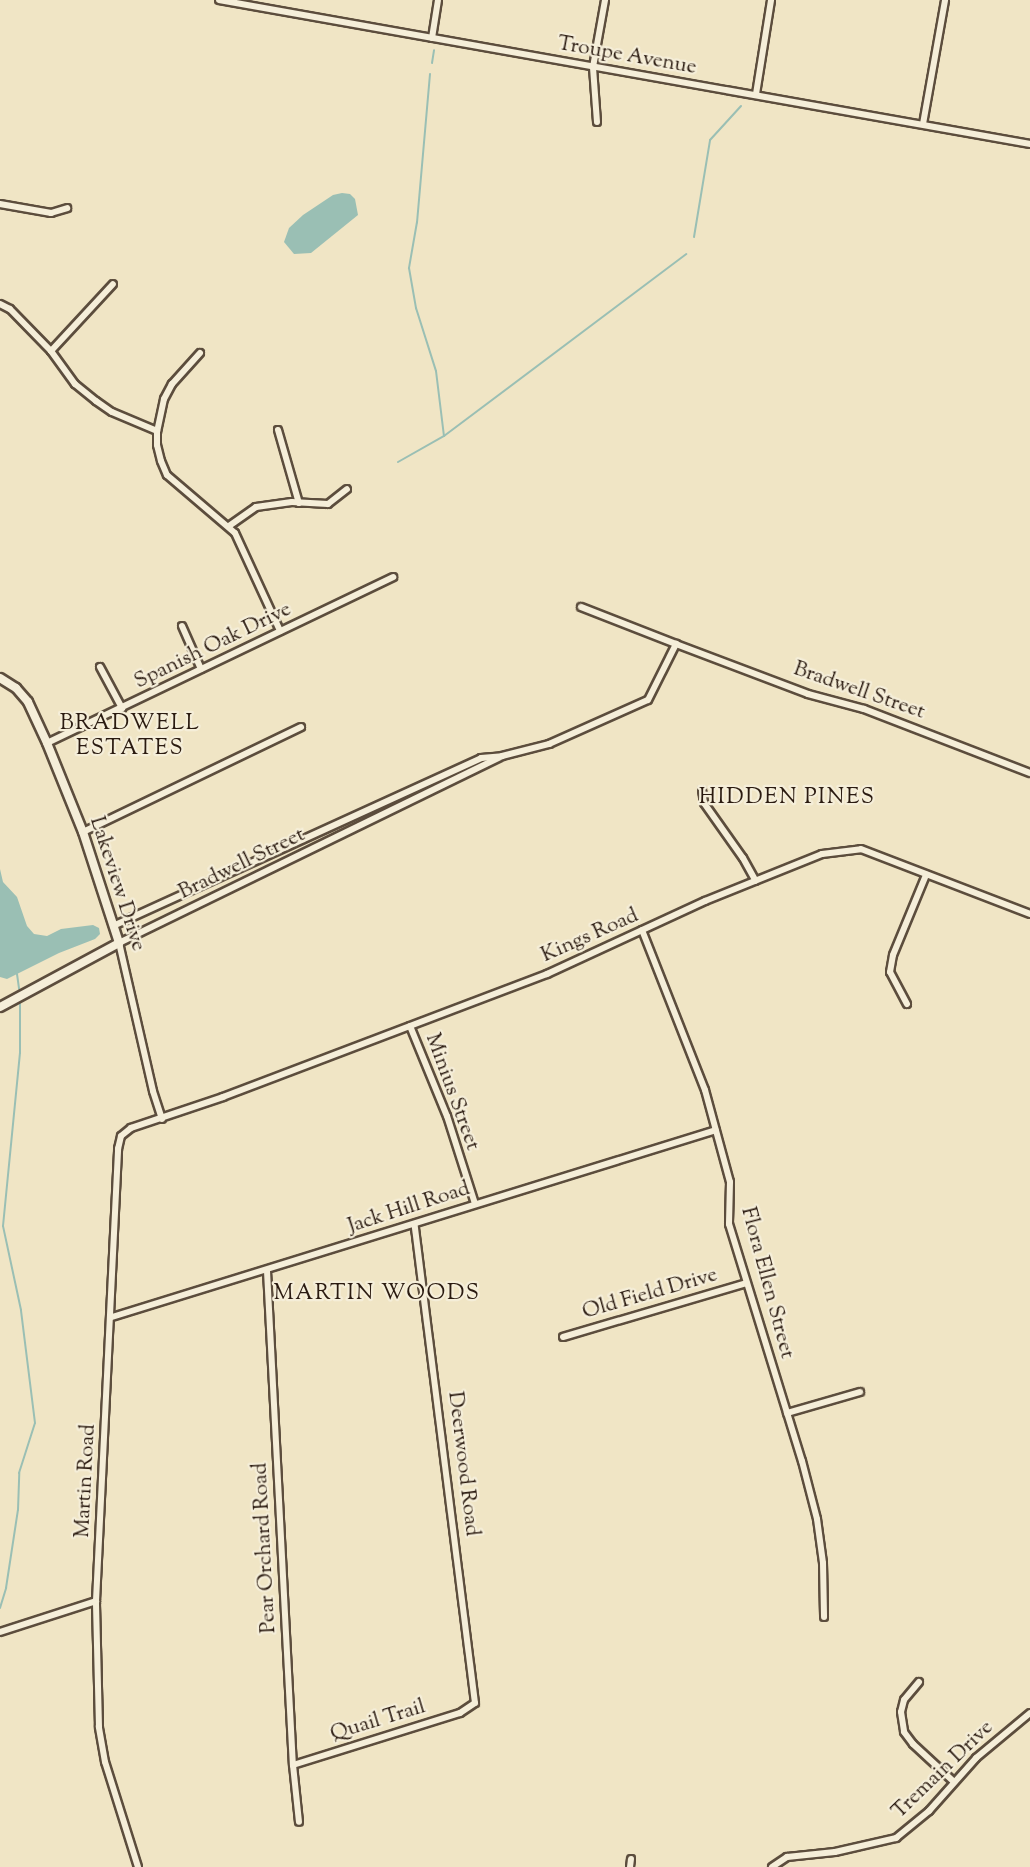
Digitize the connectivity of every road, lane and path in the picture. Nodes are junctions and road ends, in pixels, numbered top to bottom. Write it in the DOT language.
graph roads {
  1 [pos="219,0"];
  2 [pos="263,0"];
  3 [pos="438,0"];
  4 [pos="605,0"];
  5 [pos="771,0"];
  6 [pos="945,0"];
  7 [pos="262,8"];
  8 [pos="432,38"];
  9 [pos="593,67"];
  10 [pos="756,94"];
  11 [pos="597,122"];
  12 [pos="923,124"];
  13 [pos="1030,144"];
  14 [pos="0,204"];
  15 [pos="68,208"];
  16 [pos="113,284"];
  17 [pos="0,304"];
  18 [pos="51,351"];
  19 [pos="200,352"];
  20 [pos="157,430"];
  21 [pos="278,430"];
  22 [pos="347,489"];
  23 [pos="299,503"];
  24 [pos="229,526"];
  25 [pos="393,578"];
  26 [pos="581,607"];
  27 [pos="182,626"];
  28 [pos="280,631"];
  29 [pos="676,644"];
  30 [pos="100,668"];
  31 [pos="201,669"];
  32 [pos="0,678"];
  33 [pos="122,708"];
  34 [pos="301,727"];
  35 [pos="47,743"];
  36 [pos="501,756"];
  37 [pos="1030,773"];
  38 [pos="702,790"];
  39 [pos="83,832"];
  40 [pos="926,875"];
  41 [pos="756,881"];
  42 [pos="1030,914"];
  43 [pos="113,926"];
  44 [pos="642,930"];
  45 [pos="120,944"];
  46 [pos="907,1004"];
  47 [pos="0,1006"];
  48 [pos="410,1026"];
  49 [pos="162,1119"];
  50 [pos="716,1130"];
  51 [pos="475,1204"];
  52 [pos="415,1225"];
  53 [pos="267,1271"];
  54 [pos="746,1283"];
  55 [pos="112,1317"];
  56 [pos="563,1337"];
  57 [pos="860,1392"];
  58 [pos="787,1413"];
  59 [pos="96,1601"];
  60 [pos="824,1617"];
  61 [pos="0,1632"];
  62 [pos="919,1682"];
  63 [pos="471,1706"];
  64 [pos="1030,1713"];
  65 [pos="293,1764"];
  66 [pos="954,1782"];
  67 [pos="299,1822"];
  68 [pos="631,1859"];
  69 [pos="138,1867"];
  70 [pos="630,1867"];
  71 [pos="772,1867"];
  1 -- 7 [label="street, Troupe Avenue"];
  2 -- 7 [label="street"];
  3 -- 8 [label="street"];
  4 -- 9 [label="street"];
  5 -- 10 [label="street"];
  6 -- 12 [label="street"];
  7 -- 8 [label="street, Troupe Avenue"];
  8 -- 9 [label="street, Troupe Avenue"];
  9 -- 10 [label="street, Troupe Avenue"];
  9 -- 11 [label="street"];
  10 -- 12 [label="street, Troupe Avenue"];
  12 -- 13 [label="street, Troupe Avenue"];
  14 -- 15 [label="street"];
  16 -- 18 [label="street"];
  17 -- 18 [label="street"];
  18 -- 20 [label="street"];
  19 -- 20 [label="street"];
  20 -- 24 [label="street"];
  21 -- 23 [label="street"];
  22 -- 23 [label="street"];
  23 -- 24 [label="street"];
  24 -- 28 [label="street"];
  25 -- 28 [label="street, Spanish Oak Drive"];
  26 -- 29 [label="street, Bradwell Street"];
  27 -- 31 [label="street"];
  28 -- 31 [label="street, Spanish Oak Drive"];
  29 -- 36 [label="street, Bradwell Street"];
  29 -- 37 [label="street, Bradwell Street"];
  30 -- 33 [label="street"];
  31 -- 33 [label="street, Spanish Oak Drive"];
  32 -- 35 [label="street, Lakeview Drive"];
  33 -- 35 [label="street, Spanish Oak Drive"];
  34 -- 39 [label="street"];
  35 -- 39 [label="street, Lakeview Drive"];
  36 -- 43 [label="street, Bradwell Street"];
  36 -- 45 [label="street, Bradwell Street"];
  38 -- 41 [label="street"];
  39 -- 43 [label="street, Lakeview Drive"];
  40 -- 41 [label="street, Kings Road"];
  40 -- 42 [label="street, Kings Road"];
  40 -- 46 [label="street"];
  41 -- 44 [label="street, Kings Road"];
  43 -- 45 [label="street, Lakeview Drive"];
  44 -- 48 [label="street, Kings Road"];
  44 -- 50 [label="street, Flora Ellen Street"];
  45 -- 47 [label="street, Bradwell Street"];
  45 -- 49 [label="street, Lakeview Drive"];
  48 -- 49 [label="street, Kings Road"];
  48 -- 51 [label="street, Minius Street"];
  49 -- 55 [label="street, Martin Road"];
  50 -- 51 [label="street, Jack Hill Road"];
  50 -- 54 [label="street, Flora Ellen Street"];
  51 -- 52 [label="street, Jack Hill Road"];
  52 -- 53 [label="street, Jack Hill Road"];
  52 -- 63 [label="street, Deerwood Road"];
  53 -- 55 [label="street, Jack Hill Road"];
  53 -- 65 [label="street, Pear Orchard Road"];
  54 -- 56 [label="street, Old Field Drive"];
  54 -- 58 [label="street, Flora Ellen Street"];
  55 -- 59 [label="street, Martin Road"];
  57 -- 58 [label="street"];
  58 -- 60 [label="street, Flora Ellen Street"];
  59 -- 61 [label="street"];
  59 -- 69 [label="street, Martin Road"];
  62 -- 66 [label="street"];
  63 -- 65 [label="street, Quail Trail"];
  64 -- 66 [label="street, Tremain Drive"];
  65 -- 67 [label="street, Pear Orchard Road"];
  66 -- 71 [label="street, Tremain Drive"];
  68 -- 70 [label="street"];
}
